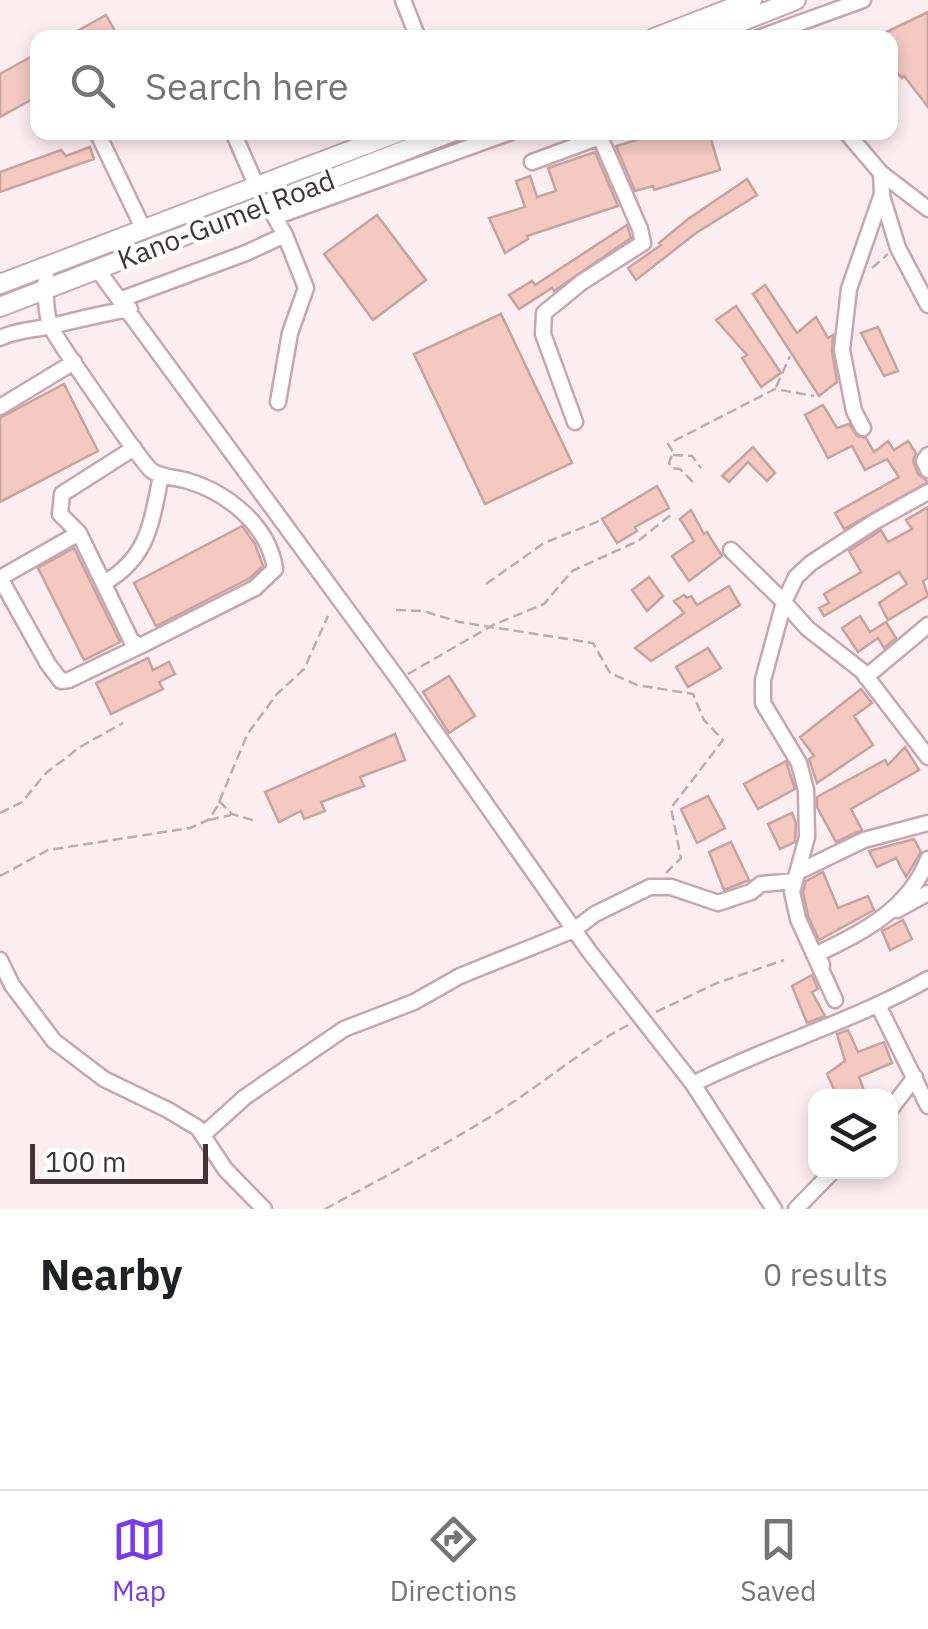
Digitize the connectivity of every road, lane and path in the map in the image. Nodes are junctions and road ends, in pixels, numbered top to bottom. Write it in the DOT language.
graph roads {
  1 [pos="404,0"];
  2 [pos="796,0"];
  3 [pos="863,0"];
  4 [pos="751,9"];
  5 [pos="415,30"];
  6 [pos="681,30"];
  7 [pos="714,30"];
  8 [pos="781,30"];
  9 [pos="101,140"];
  10 [pos="237,140"];
  11 [pos="385,140"];
  12 [pos="431,140"];
  13 [pos="483,140"];
  14 [pos="589,140"];
  15 [pos="606,140"];
  16 [pos="853,140"];
  17 [pos="532,162"];
  18 [pos="881,173"];
  19 [pos="882,194"];
  20 [pos="266,202"];
  21 [pos="928,209"];
  22 [pos="143,228"];
  23 [pos="285,235"];
  24 [pos="898,248"];
  25 [pos="46,266"];
  26 [pos="98,269"];
  27 [pos="867,273"];
  28 [pos="0,284"];
  29 [pos="46,289"];
  30 [pos="126,304"];
  31 [pos="928,305"];
  32 [pos="0,307"];
  33 [pos="50,326"];
  34 [pos="0,338"];
  35 [pos="790,356"];
  36 [pos="74,362"];
  37 [pos="776,389"];
  38 [pos="814,396"];
  39 [pos="278,402"];
  40 [pos="0,406"];
  41 [pos="575,422"];
  42 [pos="863,428"];
  43 [pos="134,448"];
  44 [pos="672,454"];
  45 [pos="928,455"];
  46 [pos="701,468"];
  47 [pos="928,470"];
  48 [pos="161,476"];
  49 [pos="693,482"];
  50 [pos="928,492"];
  51 [pos="672,514"];
  52 [pos="600,521"];
  53 [pos="79,533"];
  54 [pos="731,550"];
  55 [pos="0,578"];
  56 [pos="104,583"];
  57 [pos="486,584"];
  58 [pos="784,602"];
  59 [pos="396,610"];
  60 [pos="328,616"];
  61 [pos="928,625"];
  62 [pos="494,626"];
  63 [pos="140,646"];
  64 [pos="866,678"];
  65 [pos="398,680"];
  66 [pos="123,723"];
  67 [pos="928,757"];
  68 [pos="219,801"];
  69 [pos="0,813"];
  70 [pos="232,814"];
  71 [pos="208,820"];
  72 [pos="256,821"];
  73 [pos="928,823"];
  74 [pos="928,860"];
  75 [pos="0,876"];
  76 [pos="798,876"];
  77 [pos="655,885"];
  78 [pos="928,893"];
  79 [pos="886,917"];
  80 [pos="574,930"];
  81 [pos="810,952"];
  82 [pos="0,960"];
  83 [pos="784,960"];
  84 [pos="928,979"];
  85 [pos="836,1000"];
  86 [pos="879,1006"];
  87 [pos="644,1017"];
  88 [pos="848,1020"];
  89 [pos="915,1077"];
  90 [pos="693,1084"];
  91 [pos="898,1099"];
  92 [pos="928,1106"];
  93 [pos="204,1134"];
  94 [pos="825,1179"];
  95 [pos="264,1209"];
  96 [pos="325,1209"];
  97 [pos="774,1209"];
  98 [pos="796,1209"];
  1 -- 5 [label="street"];
  2 -- 4 [label="main road"];
  3 -- 8 [label="street"];
  4 -- 6 [label="main road"];
  4 -- 7 [label="main road"];
  9 -- 22 [label="street"];
  10 -- 20 [label="street"];
  11 -- 20 [label="main road, Kano-Gumel Road"];
  12 -- 20 [label="main road, Kano-Gumel Road"];
  13 -- 20 [label="street"];
  14 -- 17 [label="street"];
  15 -- 41 [label="street"];
  16 -- 18 [label="street"];
  18 -- 19 [label="street"];
  18 -- 21 [label="street"];
  19 -- 24 [label="street"];
  19 -- 42 [label="street"];
  20 -- 22 [label="main road, Kano-Gumel Road"];
  20 -- 23 [label="street"];
  20 -- 26 [label="main road, Kano-Gumel Road"];
  22 -- 25 [label="main road, Kano-Gumel Road"];
  23 -- 30 [label="street"];
  23 -- 39 [label="street"];
  24 -- 27 [label="path"];
  24 -- 31 [label="street"];
  25 -- 28 [label="main road, Kano-Gumel Road"];
  25 -- 29 [label="street"];
  26 -- 29 [label="main road, Kano-Gumel Road"];
  26 -- 30 [label="street"];
  29 -- 32 [label="main road, Kano-Gumel Road"];
  29 -- 33 [label="street"];
  30 -- 33 [label="street"];
  30 -- 65 [label="street"];
  33 -- 34 [label="street"];
  33 -- 36 [label="street"];
  35 -- 37 [label="path"];
  36 -- 40 [label="street"];
  36 -- 43 [label="street"];
  37 -- 38 [label="path"];
  37 -- 44 [label="path"];
  43 -- 48 [label="street"];
  43 -- 53 [label="street"];
  44 -- 46 [label="path"];
  44 -- 49 [label="path"];
  45 -- 47 [label="street"];
  48 -- 56 [label="street"];
  48 -- 63 [label="street"];
  50 -- 58 [label="street"];
  51 -- 62 [label="path"];
  52 -- 57 [label="path"];
  53 -- 55 [label="street"];
  53 -- 56 [label="street"];
  54 -- 58 [label="street"];
  55 -- 63 [label="street"];
  56 -- 63 [label="street"];
  58 -- 64 [label="street"];
  58 -- 76 [label="street"];
  59 -- 62 [label="path"];
  60 -- 68 [label="path"];
  61 -- 64 [label="street"];
  62 -- 65 [label="path"];
  62 -- 77 [label="path"];
  64 -- 67 [label="street"];
  65 -- 80 [label="street"];
  66 -- 69 [label="path"];
  68 -- 70 [label="path"];
  68 -- 71 [label="path"];
  70 -- 71 [label="path"];
  70 -- 72 [label="path"];
  71 -- 75 [label="path"];
  73 -- 76 [label="street"];
  74 -- 79 [label="street"];
  76 -- 77 [label="street"];
  76 -- 81 [label="street"];
  77 -- 80 [label="street"];
  78 -- 79 [label="street"];
  79 -- 81 [label="street"];
  79 -- 85 [label="street"];
  80 -- 87 [label="street"];
  80 -- 93 [label="street"];
  81 -- 85 [label="street"];
  82 -- 93 [label="street"];
  83 -- 87 [label="path"];
  84 -- 86 [label="street"];
  85 -- 88 [label="street"];
  86 -- 88 [label="street"];
  86 -- 89 [label="street"];
  87 -- 90 [label="street"];
  87 -- 96 [label="path"];
  88 -- 90 [label="street"];
  89 -- 91 [label="street"];
  89 -- 92 [label="street"];
  90 -- 97 [label="street"];
  93 -- 95 [label="street"];
  94 -- 98 [label="street"];
}
